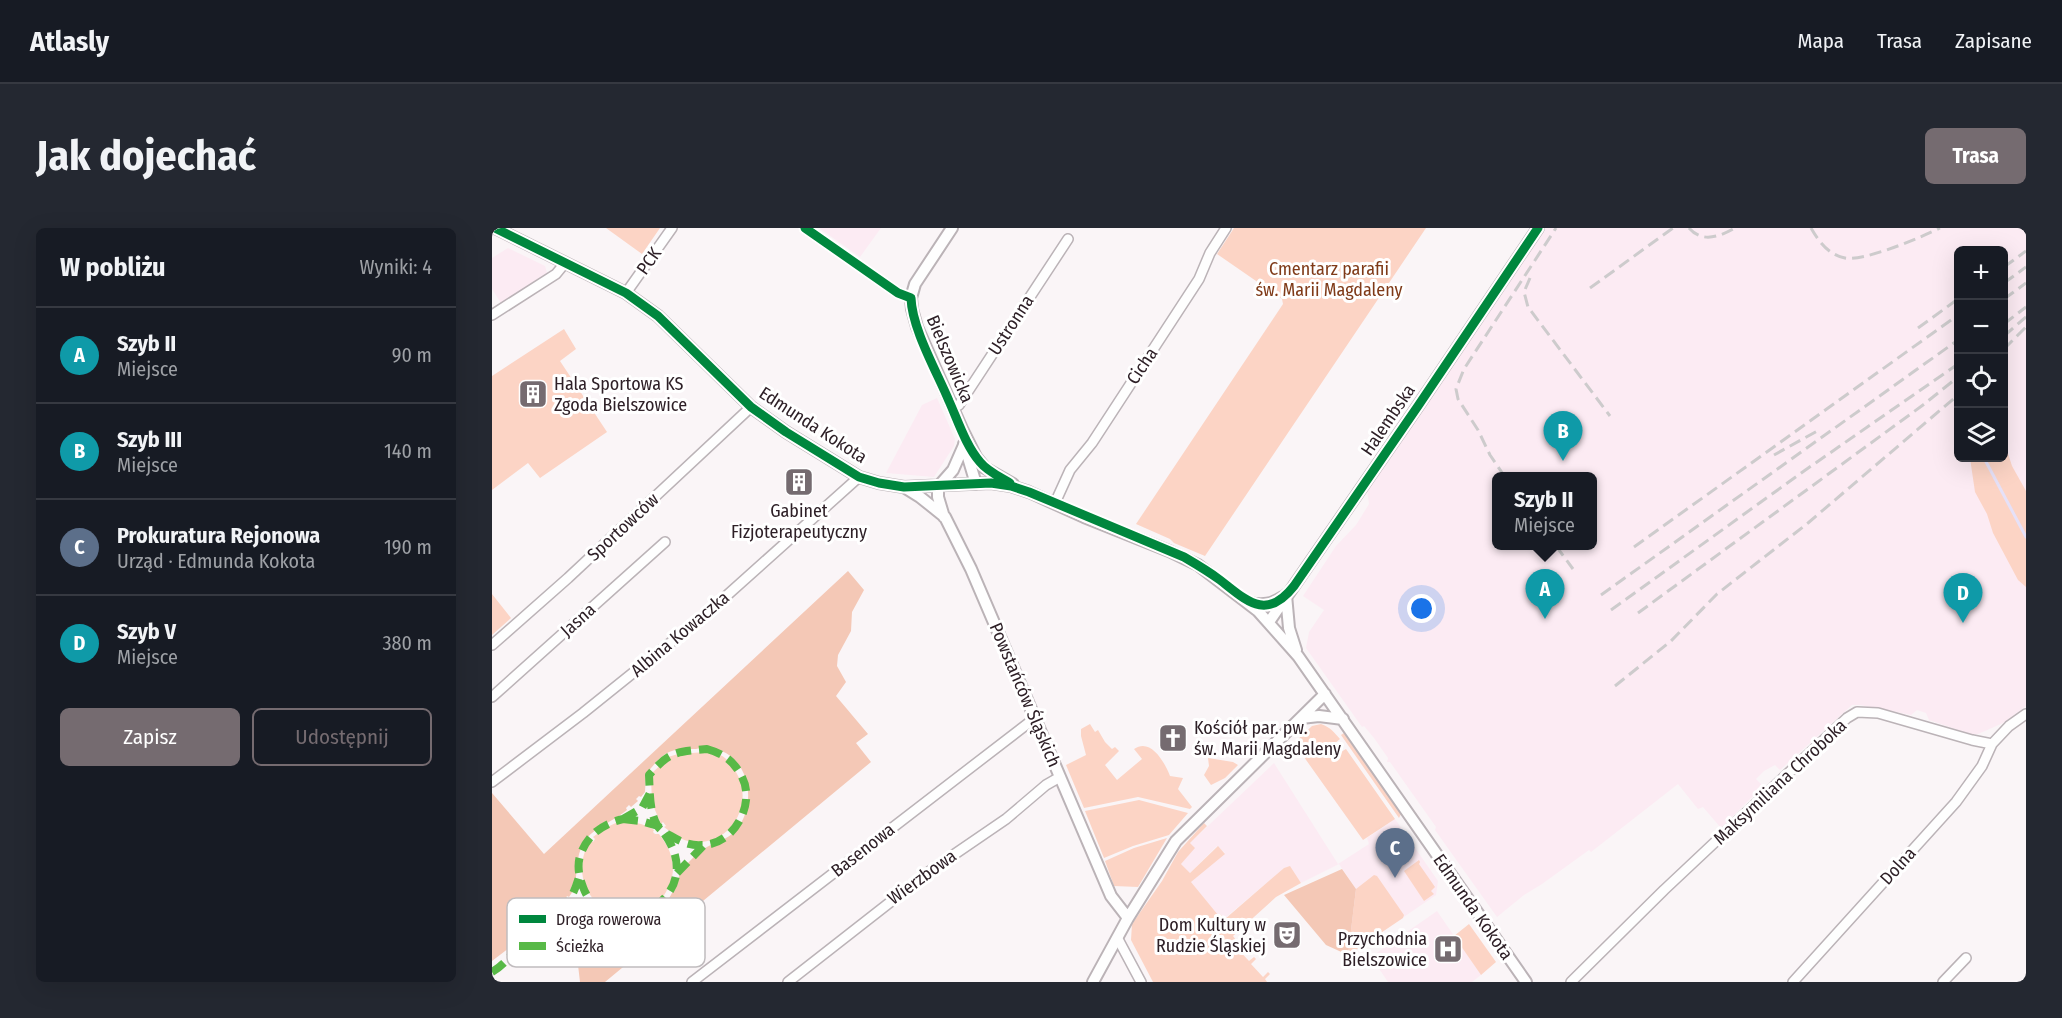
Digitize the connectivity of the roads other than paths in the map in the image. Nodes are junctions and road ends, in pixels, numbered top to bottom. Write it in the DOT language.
graph roads {
  1 [pos="495,228"];
  2 [pos="672,228"];
  3 [pos="805,228"];
  4 [pos="952,228"];
  5 [pos="1226,228"];
  6 [pos="1538,228"];
  7 [pos="1068,239"];
  8 [pos="565,263"];
  9 [pos="626,293"];
  10 [pos="911,298"];
  11 [pos="492,315"];
  12 [pos="751,407"];
  13 [pos="952,408"];
  14 [pos="963,431"];
  15 [pos="964,445"];
  16 [pos="980,463"];
  17 [pos="859,477"];
  18 [pos="976,484"];
  19 [pos="904,487"];
  20 [pos="938,487"];
  21 [pos="1021,489"];
  22 [pos="1055,503"];
  23 [pos="945,517"];
  24 [pos="665,542"];
  25 [pos="1286,595"];
  26 [pos="1248,603"];
  27 [pos="1269,622"];
  28 [pos="492,645"];
  29 [pos="1298,656"];
  30 [pos="1325,694"];
  31 [pos="492,697"];
  32 [pos="2026,714"];
  33 [pos="1035,718"];
  34 [pos="1301,718"];
  35 [pos="1343,719"];
  36 [pos="1992,744"];
  37 [pos="1060,777"];
  38 [pos="492,782"];
  39 [pos="1128,918"];
  40 [pos="1118,939"];
  41 [pos="1966,958"];
  42 [pos="692,982"];
  43 [pos="788,982"];
  44 [pos="1093,982"];
  45 [pos="1141,982"];
  46 [pos="1526,982"];
  47 [pos="1571,982"];
  48 [pos="1794,982"];
  49 [pos="1943,982"];
  1 -- 8 [label="street, Edmunda Kokota"];
  2 -- 9 [label="street, PCK"];
  3 -- 10 [label="street"];
  4 -- 10 [label="street, Bielszowicka"];
  5 -- 22 [label="street, Cicha"];
  6 -- 25 [label="street, Halembska"];
  7 -- 13 [label="street, Ustronna"];
  8 -- 9 [label="street, Edmunda Kokota"];
  8 -- 11 [label="street"];
  9 -- 12 [label="street, Edmunda Kokota"];
  10 -- 13 [label="street, Bielszowicka"];
  12 -- 17 [label="street, Edmunda Kokota"];
  12 -- 28 [label="street, Sportowców"];
  13 -- 14 [label="street, Bielszowicka"];
  14 -- 15 [label="street, Bielszowicka"];
  14 -- 16 [label="street, Bielszowicka"];
  15 -- 18 [label="street, Bielszowicka"];
  15 -- 20 [label="street, Bielszowicka"];
  16 -- 18 [label="street"];
  16 -- 21 [label="street, Bielszowicka"];
  17 -- 19 [label="street, Edmunda Kokota"];
  17 -- 38 [label="street, Albina Kowaczka"];
  18 -- 20 [label="street, Edmunda Kokota"];
  18 -- 21 [label="street, Edmunda Kokota"];
  19 -- 20 [label="street, Edmunda Kokota"];
  19 -- 23 [label="street, Powstańców Śląskich"];
  20 -- 23 [label="street"];
  21 -- 22 [label="street, Edmunda Kokota"];
  22 -- 26 [label="street, Edmunda Kokota"];
  23 -- 33 [label="street, Powstańców Śląskich"];
  24 -- 31 [label="street, Jasna"];
  25 -- 26 [label="street"];
  25 -- 27 [label="street, Halembska"];
  25 -- 29 [label="street"];
  26 -- 27 [label="street, Edmunda Kokota"];
  27 -- 29 [label="street, Edmunda Kokota"];
  29 -- 30 [label="street, Edmunda Kokota"];
  30 -- 34 [label="street"];
  30 -- 35 [label="street, Edmunda Kokota"];
  32 -- 36 [label="street"];
  33 -- 37 [label="street, Powstańców Śląskich"];
  33 -- 42 [label="street, Basenowa"];
  34 -- 35 [label="street"];
  34 -- 39 [label="street"];
  35 -- 46 [label="street, Edmunda Kokota"];
  36 -- 47 [label="street, Maksymiliana Chroboka"];
  36 -- 48 [label="street, Dolna"];
  37 -- 39 [label="street, Powstańców Śląskich"];
  37 -- 43 [label="street, Wierzbowa"];
  39 -- 40 [label="street"];
  40 -- 44 [label="street"];
  40 -- 45 [label="street"];
  41 -- 49 [label="street"];
}
